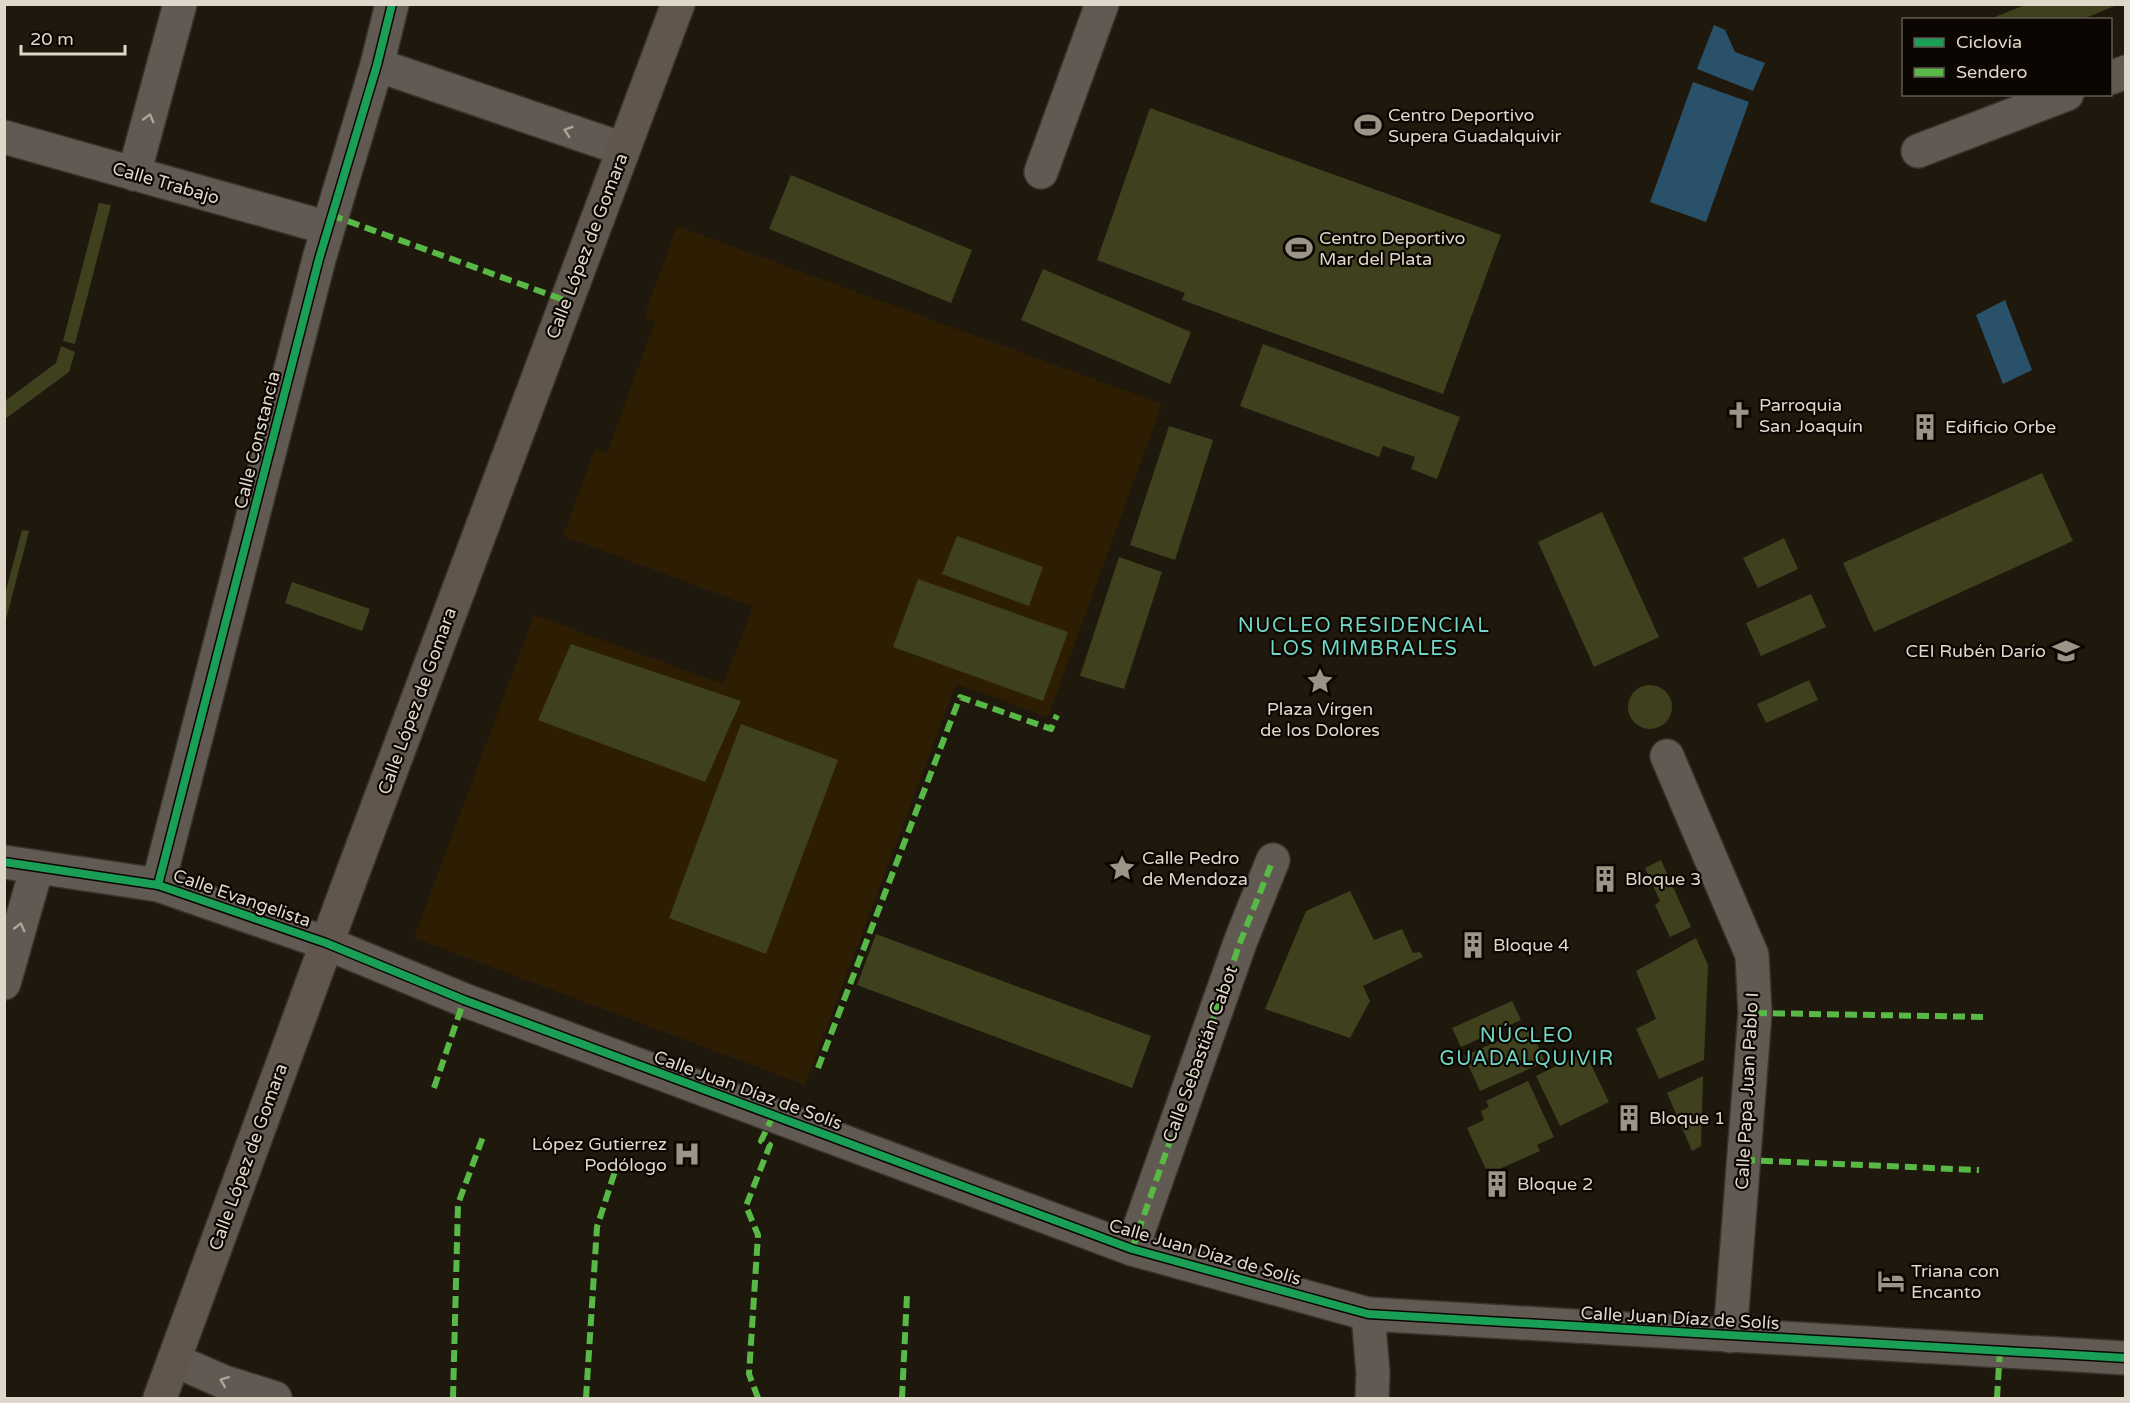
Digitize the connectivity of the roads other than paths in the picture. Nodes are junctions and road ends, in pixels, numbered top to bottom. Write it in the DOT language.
graph roads {
  1 [pos="180,4"];
  2 [pos="392,4"];
  3 [pos="678,4"];
  4 [pos="1102,4"];
  5 [pos="378,65"];
  6 [pos="2062,96"];
  7 [pos="4,137"];
  8 [pos="623,149"];
  9 [pos="1918,152"];
  10 [pos="1041,172"];
  11 [pos="134,174"];
  12 [pos="328,228"];
  13 [pos="1667,756"];
  14 [pos="1273,860"];
  15 [pos="4,862"];
  16 [pos="37,867"];
  17 [pos="158,885"];
  18 [pos="326,943"];
  19 [pos="4,983"];
  20 [pos="1132,1249"];
  21 [pos="1368,1314"];
  22 [pos="1730,1336"];
  23 [pos="2126,1358"];
  24 [pos="174,1360"];
  25 [pos="160,1398"];
  26 [pos="275,1398"];
  27 [pos="1372,1398"];
  11 -- 1 [label="street, one-way"];
  2 -- 5 [label="street, Calle Constancia"];
  3 -- 8 [label="main road, Calle López de Gomara"];
  4 -- 10 [label="street"];
  8 -- 5 [label="street, one-way"];
  5 -- 12 [label="street, Calle Constancia"];
  6 -- 9 [label="street"];
  7 -- 11 [label="street, Calle Trabajo"];
  8 -- 18 [label="main road, Calle López de Gomara"];
  11 -- 12 [label="street, Calle Trabajo"];
  12 -- 17 [label="street, Calle Constancia"];
  13 -- 22 [label="street, Calle Papa Juan Pablo I"];
  14 -- 20 [label="street, Calle Sebastián Cabot"];
  15 -- 16 [label="street, Calle Evangelista"];
  16 -- 17 [label="street, Calle Evangelista"];
  19 -- 16 [label="street, one-way"];
  17 -- 18 [label="street, Calle Evangelista"];
  18 -- 20 [label="street, Calle Juan Díaz de Solís"];
  18 -- 24 [label="main road, Calle López de Gomara"];
  20 -- 21 [label="street, Calle Juan Díaz de Solís"];
  21 -- 22 [label="street, Calle Juan Díaz de Solís"];
  21 -- 27 [label="street"];
  22 -- 23 [label="street, Calle Juan Díaz de Solís"];
  24 -- 25 [label="main road, Calle López de Gomara"];
  26 -- 24 [label="street, one-way"];
}
